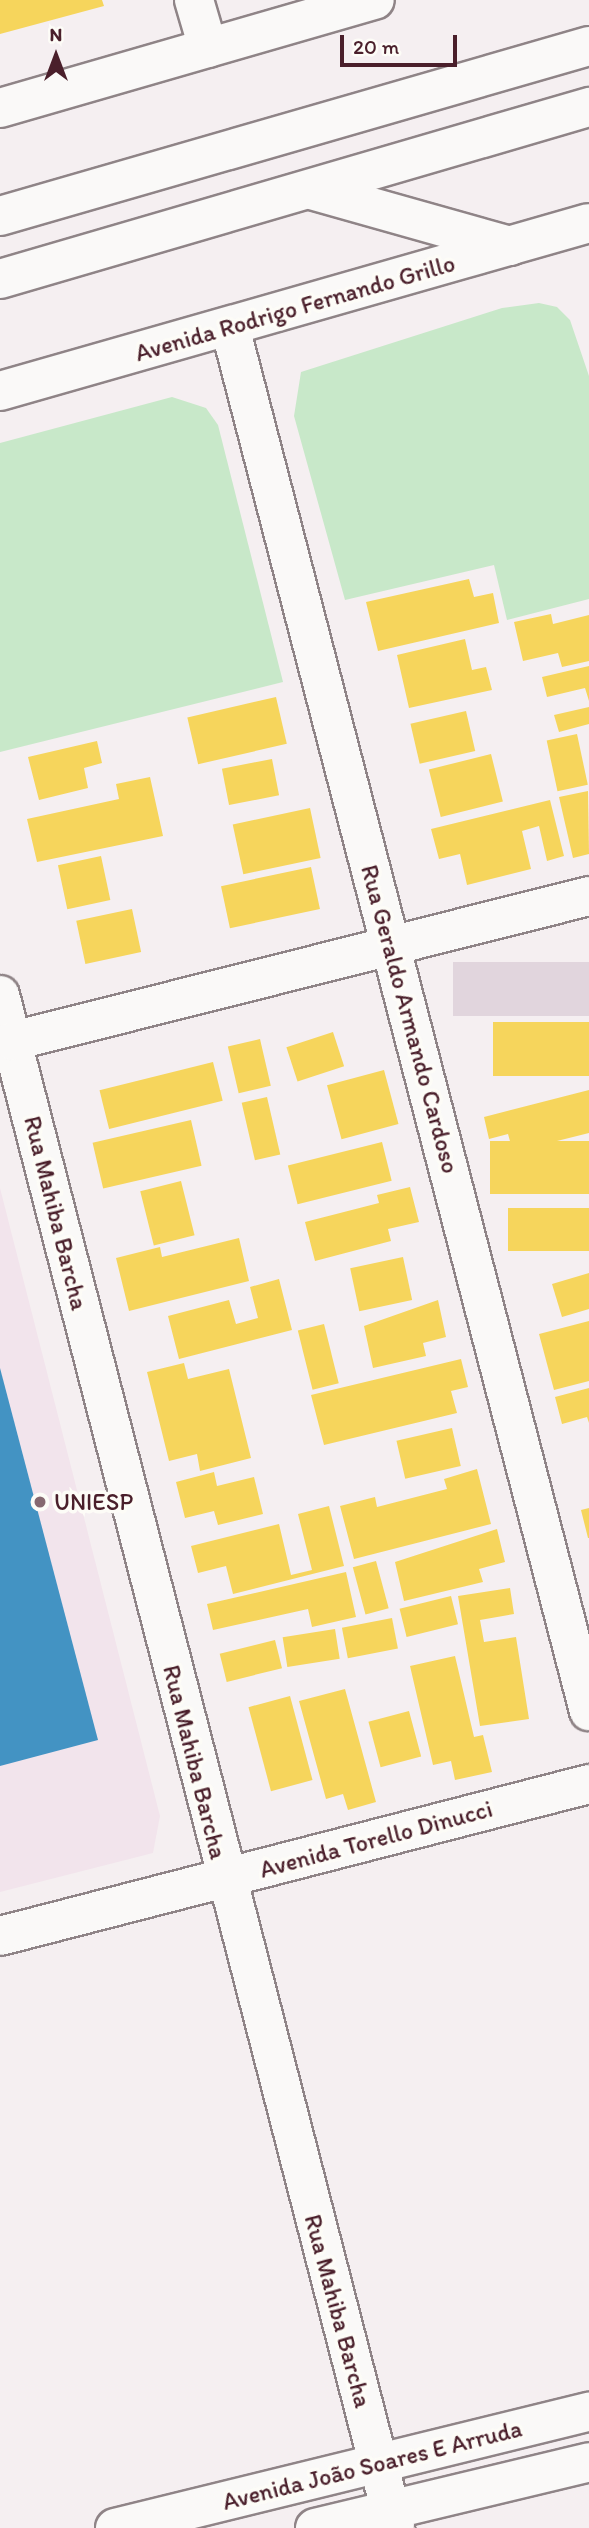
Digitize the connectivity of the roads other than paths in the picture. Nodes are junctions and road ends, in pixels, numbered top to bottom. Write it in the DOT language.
graph roads {
  1 [pos="194,0"];
  2 [pos="375,0"];
  3 [pos="589,46"];
  4 [pos="208,48"];
  5 [pos="589,107"];
  6 [pos="0,108"];
  7 [pos="309,190"];
  8 [pos="0,216"];
  9 [pos="589,223"];
  10 [pos="509,246"];
  11 [pos="0,279"];
  12 [pos="230,327"];
  13 [pos="0,391"];
  14 [pos="589,896"];
  15 [pos="391,946"];
  16 [pos="0,995"];
  17 [pos="13,1041"];
  18 [pos="589,1711"];
  19 [pos="589,1784"];
  20 [pos="225,1879"];
  21 [pos="0,1936"];
  22 [pos="589,2412"];
  23 [pos="378,2462"];
  24 [pos="589,2462"];
  25 [pos="284,2486"];
  26 [pos="392,2518"];
  27 [pos="115,2528"];
  28 [pos="295,2528"];
  29 [pos="315,2528"];
  1 -- 4 [label="street"];
  2 -- 4 [label="street"];
  3 -- 8 [label="street"];
  4 -- 6 [label="street"];
  5 -- 7 [label="street"];
  7 -- 10 [label="street"];
  7 -- 11 [label="street"];
  9 -- 10 [label="street, Avenida Rodrigo Fernando Grillo"];
  10 -- 12 [label="street, Avenida Rodrigo Fernando Grillo"];
  12 -- 13 [label="street, Avenida Rodrigo Fernando Grillo"];
  12 -- 15 [label="street, Rua Geraldo Armando Cardoso"];
  14 -- 15 [label="street"];
  15 -- 17 [label="street"];
  15 -- 18 [label="street, Rua Geraldo Armando Cardoso"];
  16 -- 17 [label="street, Rua Mahiba Barcha"];
  17 -- 20 [label="street, Rua Mahiba Barcha"];
  19 -- 20 [label="street, Avenida Torello Dinucci"];
  20 -- 21 [label="street, Avenida Torello Dinucci"];
  20 -- 23 [label="street, Rua Mahiba Barcha"];
  22 -- 23 [label="street, Avenida João Soares E Arruda"];
  23 -- 25 [label="street, Avenida João Soares E Arruda"];
  23 -- 26 [label="street, Rua Mahiba Barcha"];
  24 -- 26 [label="street, Avenida João Soares E Arruda"];
  25 -- 27 [label="street, Avenida João Soares E Arruda"];
  25 -- 28 [label="street"];
  26 -- 29 [label="street, Avenida João Soares E Arruda"];
}
